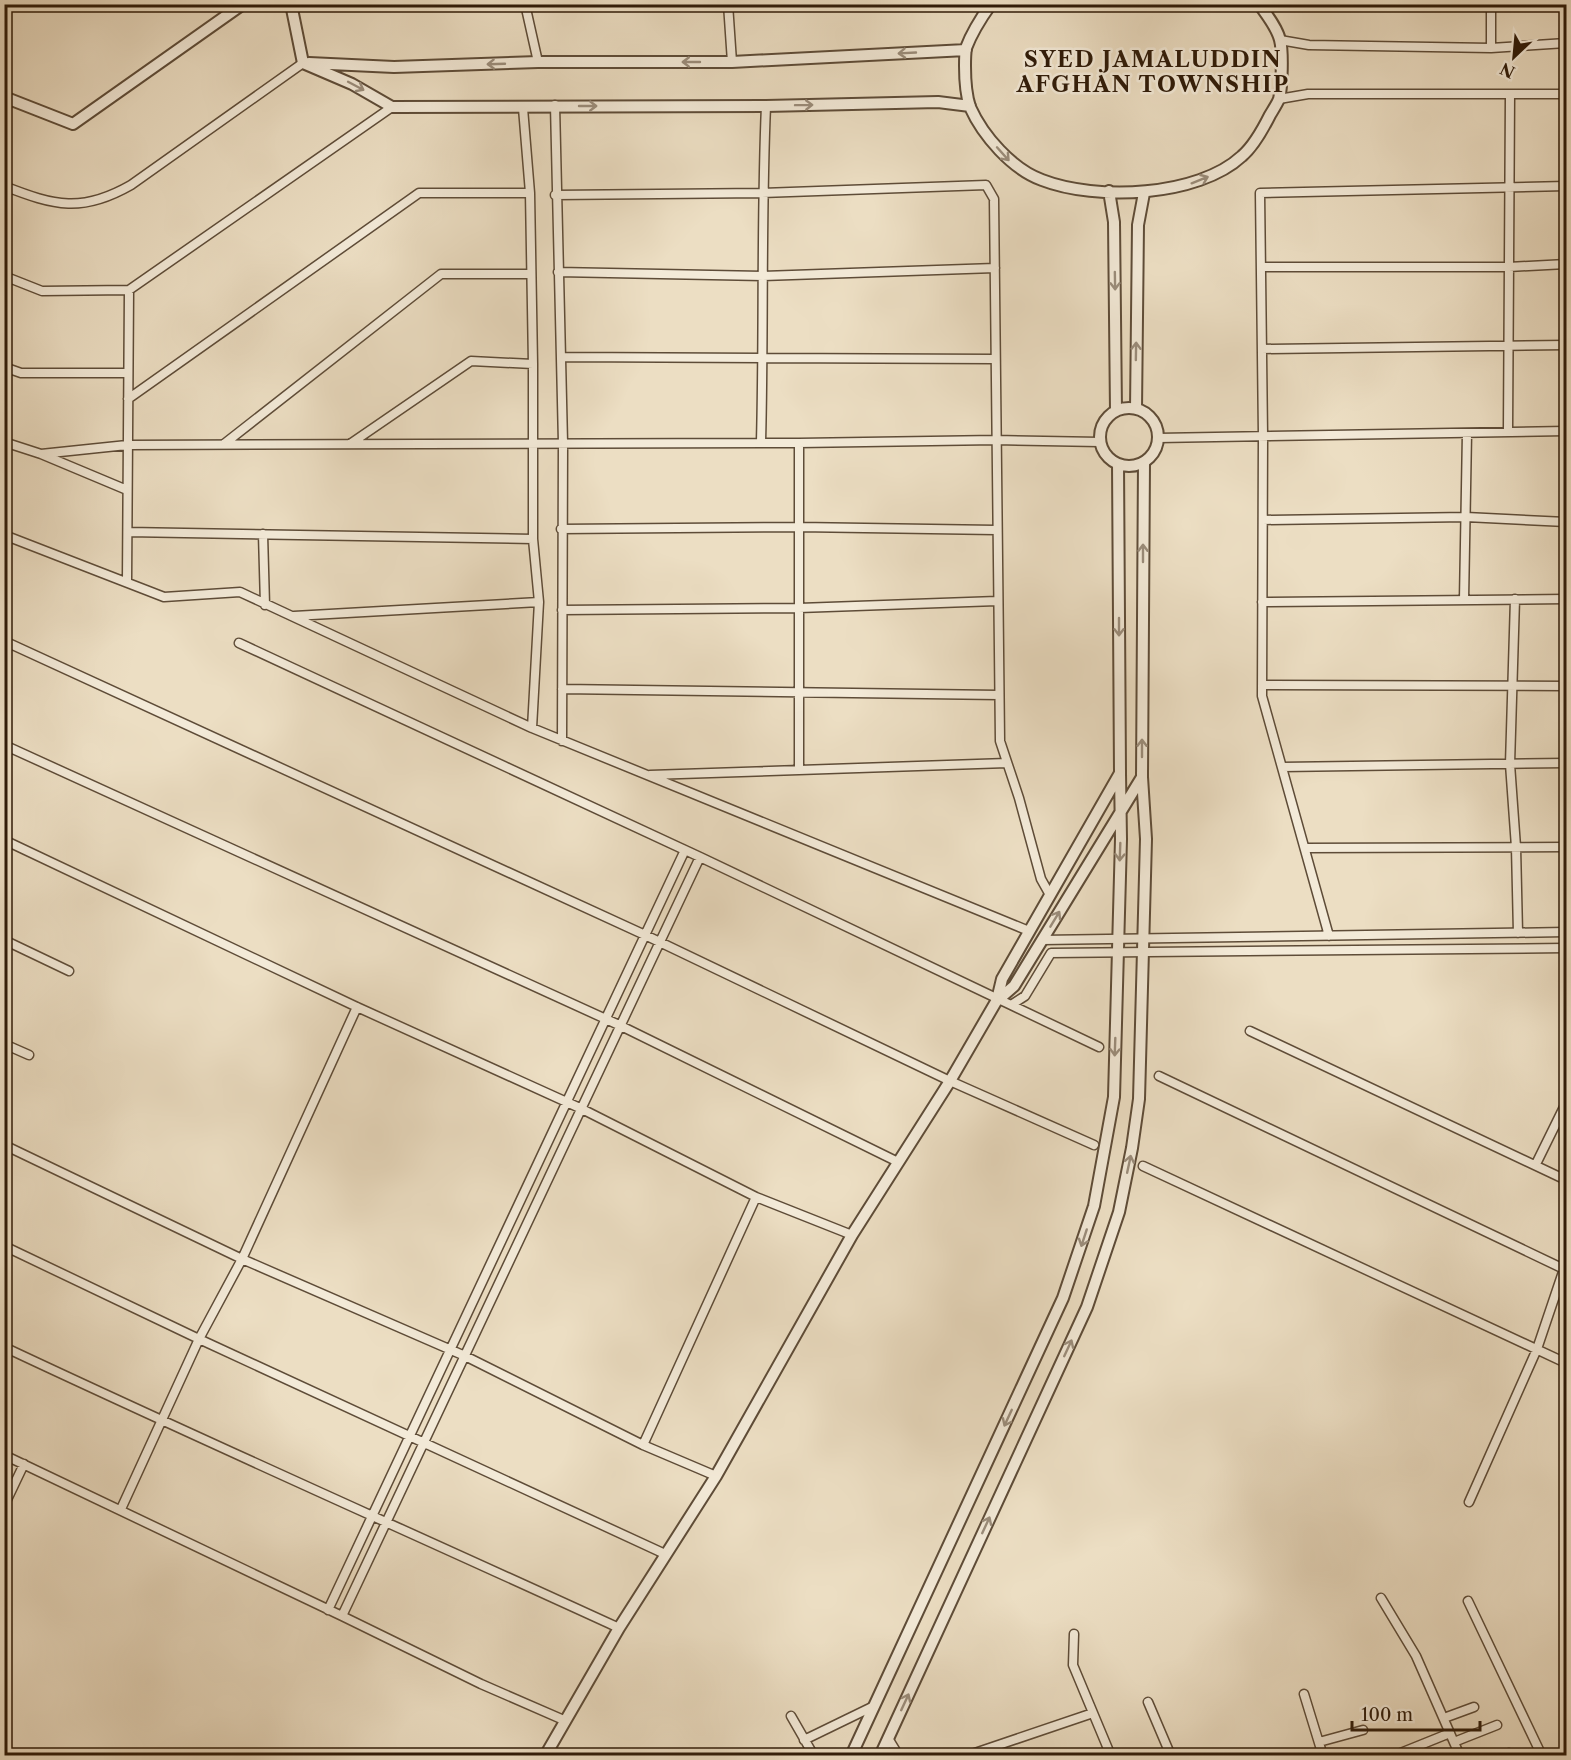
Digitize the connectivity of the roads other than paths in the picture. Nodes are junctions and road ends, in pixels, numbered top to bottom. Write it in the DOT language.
graph roads {
  1 [pos="243,4"];
  2 [pos="291,4"];
  3 [pos="525,4"];
  4 [pos="728,4"];
  5 [pos="991,4"];
  6 [pos="1259,4"];
  7 [pos="1491,4"];
  8 [pos="1280,40"];
  9 [pos="1566,43"];
  10 [pos="1491,48"];
  11 [pos="966,50"];
  12 [pos="732,62"];
  13 [pos="303,63"];
  14 [pos="538,63"];
  15 [pos="1510,94"];
  16 [pos="1566,94"];
  17 [pos="4,97"];
  18 [pos="1279,99"];
  19 [pos="555,105"];
  20 [pos="766,106"];
  21 [pos="970,106"];
  22 [pos="392,107"];
  23 [pos="523,108"];
  24 [pos="4,186"];
  25 [pos="1509,186"];
  26 [pos="1566,186"];
  27 [pos="1109,192"];
  28 [pos="1144,192"];
  29 [pos="530,193"];
  30 [pos="762,193"];
  31 [pos="555,195"];
  32 [pos="1566,264"];
  33 [pos="1261,267"];
  34 [pos="1509,267"];
  35 [pos="995,268"];
  36 [pos="558,272"];
  37 [pos="531,274"];
  38 [pos="4,276"];
  39 [pos="763,276"];
  40 [pos="129,290"];
  41 [pos="1566,345"];
  42 [pos="1509,346"];
  43 [pos="1262,349"];
  44 [pos="561,357"];
  45 [pos="763,357"];
  46 [pos="995,359"];
  47 [pos="533,364"];
  48 [pos="4,367"];
  49 [pos="128,373"];
  50 [pos="128,399"];
  51 [pos="1136,409"];
  52 [pos="1116,411"];
  53 [pos="1566,431"];
  54 [pos="1508,432"];
  55 [pos="1467,433"];
  56 [pos="1263,436"];
  57 [pos="1158,438"];
  58 [pos="996,440"];
  59 [pos="4,442"];
  60 [pos="761,442"];
  61 [pos="1100,442"];
  62 [pos="563,443"];
  63 [pos="799,443"];
  64 [pos="223,444"];
  65 [pos="350,444"];
  66 [pos="533,444"];
  67 [pos="127,445"];
  68 [pos="41,454"];
  69 [pos="1144,462"];
  70 [pos="1118,464"];
  71 [pos="127,490"];
  72 [pos="1466,517"];
  73 [pos="1263,520"];
  74 [pos="1566,522"];
  75 [pos="798,527"];
  76 [pos="561,529"];
  77 [pos="996,530"];
  78 [pos="128,532"];
  79 [pos="263,534"];
  80 [pos="4,535"];
  81 [pos="533,539"];
  82 [pos="127,582"];
  83 [pos="1515,599"];
  84 [pos="1566,599"];
  85 [pos="1464,600"];
  86 [pos="997,601"];
  87 [pos="539,602"];
  88 [pos="1262,602"];
  89 [pos="265,605"];
  90 [pos="798,608"];
  91 [pos="562,610"];
  92 [pos="291,616"];
  93 [pos="4,641"];
  94 [pos="239,643"];
  95 [pos="1262,685"];
  96 [pos="1513,686"];
  97 [pos="1566,686"];
  98 [pos="562,689"];
  99 [pos="799,691"];
  100 [pos="999,695"];
  101 [pos="532,728"];
  102 [pos="562,741"];
  103 [pos="4,745"];
  104 [pos="1007,763"];
  105 [pos="1566,763"];
  106 [pos="1510,764"];
  107 [pos="1282,767"];
  108 [pos="798,770"];
  109 [pos="1120,772"];
  110 [pos="646,775"];
  111 [pos="1142,777"];
  112 [pos="1120,811"];
  113 [pos="4,840"];
  114 [pos="1516,847"];
  115 [pos="1566,847"];
  116 [pos="1305,848"];
  117 [pos="685,850"];
  118 [pos="700,857"];
  119 [pos="1050,896"];
  120 [pos="1029,931"];
  121 [pos="1566,932"];
  122 [pos="1518,933"];
  123 [pos="645,936"];
  124 [pos="1329,936"];
  125 [pos="1144,938"];
  126 [pos="1118,939"];
  127 [pos="4,940"];
  128 [pos="1042,940"];
  129 [pos="661,943"];
  130 [pos="1566,948"];
  131 [pos="1118,952"];
  132 [pos="1143,952"];
  133 [pos="69,971"];
  134 [pos="998,1000"];
  135 [pos="1011,1005"];
  136 [pos="357,1006"];
  137 [pos="606,1019"];
  138 [pos="619,1025"];
  139 [pos="1250,1030"];
  140 [pos="4,1044"];
  141 [pos="1099,1047"];
  142 [pos="29,1055"];
  143 [pos="1159,1076"];
  144 [pos="950,1081"];
  145 [pos="567,1102"];
  146 [pos="1566,1103"];
  147 [pos="582,1108"];
  148 [pos="1094,1144"];
  149 [pos="4,1145"];
  150 [pos="898,1162"];
  151 [pos="1536,1164"];
  152 [pos="1143,1166"];
  153 [pos="1566,1180"];
  154 [pos="756,1197"];
  155 [pos="852,1236"];
  156 [pos="4,1246"];
  157 [pos="242,1259"];
  158 [pos="1566,1267"];
  159 [pos="198,1339"];
  160 [pos="4,1347"];
  161 [pos="451,1349"];
  162 [pos="1537,1349"];
  163 [pos="465,1356"];
  164 [pos="1566,1363"];
  165 [pos="160,1420"];
  166 [pos="410,1437"];
  167 [pos="424,1443"];
  168 [pos="643,1445"];
  169 [pos="4,1455"];
  170 [pos="24,1464"];
  171 [pos="716,1476"];
  172 [pos="1469,1502"];
  173 [pos="4,1506"];
  174 [pos="121,1509"];
  175 [pos="373,1515"];
  176 [pos="387,1521"];
  177 [pos="665,1554"];
  178 [pos="1380,1598"];
  179 [pos="1468,1601"];
  180 [pos="328,1610"];
  181 [pos="342,1616"];
  182 [pos="619,1628"];
  183 [pos="1074,1634"];
  184 [pos="1304,1694"];
  185 [pos="1148,1702"];
  186 [pos="874,1706"];
  187 [pos="1474,1707"];
  188 [pos="1093,1713"];
  189 [pos="791,1716"];
  190 [pos="1444,1718"];
  191 [pos="566,1721"];
  192 [pos="1497,1725"];
  193 [pos="1363,1730"];
  194 [pos="1450,1732"];
  195 [pos="888,1738"];
  196 [pos="804,1740"];
  197 [pos="1319,1742"];
  198 [pos="1454,1742"];
  199 [pos="1457,1754"];
  200 [pos="545,1755"];
  201 [pos="814,1755"];
  202 [pos="851,1755"];
  203 [pos="880,1755"];
  204 [pos="899,1755"];
  205 [pos="966,1755"];
  206 [pos="1111,1755"];
  207 [pos="1171,1755"];
  208 [pos="1323,1755"];
  209 [pos="1393,1755"];
  210 [pos="1542,1755"];
  1 -- 17 [label="street"];
  2 -- 13 [label="street"];
  3 -- 14 [label="street"];
  4 -- 12 [label="street"];
  5 -- 11 [label="street"];
  6 -- 8 [label="street"];
  7 -- 10 [label="street"];
  8 -- 10 [label="street"];
  8 -- 18 [label="street"];
  9 -- 10 [label="street"];
  11 -- 12 [label="street, one-way"];
  11 -- 21 [label="street"];
  12 -- 14 [label="street, one-way"];
  14 -- 13 [label="street, one-way"];
  13 -- 22 [label="street, one-way"];
  13 -- 24 [label="street"];
  15 -- 16 [label="street"];
  15 -- 18 [label="street"];
  15 -- 25 [label="street"];
  28 -- 18 [label="street, one-way"];
  19 -- 20 [label="street, one-way"];
  19 -- 23 [label="street"];
  19 -- 31 [label="street"];
  20 -- 21 [label="street, one-way"];
  20 -- 30 [label="street"];
  21 -- 27 [label="street, one-way"];
  22 -- 23 [label="street"];
  22 -- 40 [label="street"];
  23 -- 29 [label="street"];
  25 -- 26 [label="street"];
  25 -- 33 [label="street"];
  25 -- 34 [label="street"];
  27 -- 28 [label="street"];
  27 -- 52 [label="street, one-way"];
  51 -- 28 [label="street, one-way"];
  29 -- 37 [label="street"];
  29 -- 50 [label="street"];
  30 -- 31 [label="street"];
  30 -- 35 [label="street"];
  30 -- 39 [label="street"];
  31 -- 36 [label="street"];
  32 -- 34 [label="street"];
  33 -- 34 [label="street"];
  33 -- 43 [label="street"];
  34 -- 42 [label="street"];
  35 -- 39 [label="street"];
  35 -- 46 [label="street"];
  36 -- 39 [label="street"];
  36 -- 44 [label="street"];
  37 -- 47 [label="street"];
  37 -- 64 [label="street"];
  38 -- 40 [label="street"];
  39 -- 45 [label="street"];
  40 -- 49 [label="street"];
  41 -- 42 [label="street"];
  42 -- 43 [label="street"];
  42 -- 54 [label="street"];
  43 -- 56 [label="street"];
  44 -- 45 [label="street"];
  44 -- 62 [label="street"];
  45 -- 46 [label="street"];
  45 -- 60 [label="street"];
  46 -- 58 [label="street"];
  47 -- 65 [label="street"];
  47 -- 66 [label="street"];
  48 -- 49 [label="street"];
  49 -- 50 [label="street"];
  50 -- 67 [label="street"];
  51 -- 52 [label="street"];
  51 -- 57 [label="street"];
  52 -- 61 [label="street"];
  53 -- 54 [label="street"];
  54 -- 55 [label="street"];
  55 -- 56 [label="street"];
  55 -- 72 [label="street"];
  56 -- 57 [label="street"];
  56 -- 73 [label="street"];
  57 -- 69 [label="street"];
  58 -- 61 [label="street"];
  58 -- 63 [label="street"];
  58 -- 77 [label="street"];
  59 -- 68 [label="street"];
  60 -- 62 [label="street"];
  60 -- 63 [label="street"];
  61 -- 70 [label="street"];
  62 -- 66 [label="street"];
  62 -- 76 [label="street"];
  63 -- 75 [label="street"];
  64 -- 65 [label="street"];
  64 -- 67 [label="street"];
  65 -- 66 [label="street"];
  66 -- 81 [label="street"];
  67 -- 68 [label="street"];
  67 -- 71 [label="street"];
  68 -- 71 [label="street"];
  69 -- 70 [label="street"];
  111 -- 69 [label="street, one-way"];
  70 -- 109 [label="street, one-way"];
  71 -- 78 [label="street"];
  72 -- 73 [label="street"];
  72 -- 74 [label="street"];
  72 -- 85 [label="street"];
  73 -- 88 [label="street"];
  75 -- 76 [label="street"];
  75 -- 77 [label="street"];
  75 -- 90 [label="street"];
  76 -- 91 [label="street"];
  77 -- 86 [label="street"];
  78 -- 79 [label="street"];
  78 -- 82 [label="street"];
  79 -- 81 [label="street"];
  79 -- 89 [label="street"];
  80 -- 82 [label="street"];
  81 -- 87 [label="street"];
  82 -- 89 [label="street"];
  83 -- 84 [label="street"];
  83 -- 85 [label="street"];
  83 -- 96 [label="street"];
  85 -- 88 [label="street"];
  86 -- 90 [label="street"];
  86 -- 100 [label="street"];
  87 -- 92 [label="street"];
  87 -- 101 [label="street"];
  88 -- 95 [label="street"];
  89 -- 92 [label="street"];
  90 -- 91 [label="street"];
  90 -- 99 [label="street"];
  91 -- 98 [label="street"];
  92 -- 101 [label="street"];
  93 -- 123 [label="street"];
  94 -- 117 [label="street"];
  95 -- 96 [label="street"];
  95 -- 107 [label="street"];
  96 -- 97 [label="street"];
  96 -- 106 [label="street"];
  98 -- 99 [label="street"];
  98 -- 102 [label="street"];
  99 -- 100 [label="street"];
  99 -- 108 [label="street"];
  100 -- 104 [label="street"];
  101 -- 102 [label="street"];
  102 -- 110 [label="street"];
  103 -- 137 [label="street"];
  104 -- 108 [label="street"];
  104 -- 119 [label="street"];
  105 -- 106 [label="street"];
  106 -- 107 [label="street"];
  106 -- 114 [label="street"];
  107 -- 116 [label="street"];
  108 -- 110 [label="street"];
  109 -- 112 [label="street"];
  109 -- 119 [label="street"];
  110 -- 120 [label="street"];
  111 -- 112 [label="street"];
  111 -- 125 [label="street"];
  112 -- 126 [label="street, one-way"];
  128 -- 112 [label="street, one-way"];
  113 -- 136 [label="street"];
  114 -- 115 [label="street"];
  114 -- 116 [label="street"];
  114 -- 122 [label="street"];
  116 -- 124 [label="street"];
  117 -- 118 [label="street"];
  117 -- 123 [label="street"];
  118 -- 129 [label="street"];
  118 -- 134 [label="street"];
  119 -- 120 [label="street"];
  120 -- 134 [label="street"];
  121 -- 122 [label="street"];
  122 -- 124 [label="street"];
  123 -- 129 [label="street"];
  123 -- 137 [label="street"];
  124 -- 125 [label="street"];
  125 -- 126 [label="street"];
  125 -- 132 [label="street"];
  126 -- 128 [label="street"];
  126 -- 131 [label="street"];
  127 -- 133 [label="street"];
  128 -- 134 [label="street"];
  129 -- 138 [label="street"];
  129 -- 144 [label="street"];
  130 -- 132 [label="street"];
  131 -- 132 [label="street"];
  131 -- 135 [label="street"];
  131 -- 186 [label="street, one-way"];
  195 -- 132 [label="street, one-way"];
  134 -- 135 [label="street"];
  134 -- 144 [label="street"];
  135 -- 141 [label="street"];
  136 -- 145 [label="street"];
  136 -- 157 [label="street"];
  137 -- 138 [label="street"];
  137 -- 145 [label="street"];
  138 -- 147 [label="street"];
  138 -- 150 [label="street"];
  139 -- 151 [label="street"];
  140 -- 142 [label="street"];
  143 -- 158 [label="street"];
  144 -- 148 [label="street"];
  144 -- 150 [label="street"];
  145 -- 147 [label="street"];
  145 -- 161 [label="street"];
  146 -- 151 [label="street"];
  147 -- 154 [label="street"];
  147 -- 163 [label="street"];
  149 -- 157 [label="street"];
  150 -- 155 [label="street"];
  151 -- 153 [label="street"];
  152 -- 162 [label="street"];
  154 -- 155 [label="street"];
  154 -- 168 [label="street"];
  155 -- 171 [label="street"];
  156 -- 159 [label="street"];
  157 -- 159 [label="street"];
  157 -- 161 [label="street"];
  158 -- 162 [label="street"];
  159 -- 165 [label="street"];
  159 -- 166 [label="street"];
  160 -- 165 [label="street"];
  161 -- 163 [label="street"];
  161 -- 166 [label="street"];
  162 -- 164 [label="street"];
  162 -- 172 [label="street"];
  163 -- 167 [label="street"];
  163 -- 168 [label="street"];
  165 -- 174 [label="street"];
  165 -- 175 [label="street"];
  166 -- 167 [label="street"];
  166 -- 175 [label="street"];
  167 -- 176 [label="street"];
  167 -- 177 [label="street"];
  168 -- 171 [label="street"];
  169 -- 170 [label="street"];
  170 -- 173 [label="street"];
  170 -- 174 [label="street"];
  171 -- 177 [label="street"];
  174 -- 180 [label="street"];
  175 -- 176 [label="street"];
  175 -- 180 [label="street"];
  176 -- 181 [label="street"];
  176 -- 182 [label="street"];
  177 -- 182 [label="street"];
  178 -- 190 [label="street"];
  179 -- 210 [label="street"];
  180 -- 181 [label="street"];
  181 -- 191 [label="street"];
  182 -- 191 [label="street"];
  183 -- 188 [label="street"];
  184 -- 197 [label="street"];
  185 -- 207 [label="street"];
  186 -- 196 [label="street"];
  186 -- 202 [label="street"];
  187 -- 190 [label="street"];
  188 -- 205 [label="street"];
  188 -- 206 [label="street"];
  189 -- 196 [label="street"];
  190 -- 194 [label="street"];
  191 -- 200 [label="street"];
  192 -- 198 [label="street"];
  193 -- 197 [label="street"];
  194 -- 198 [label="street"];
  194 -- 209 [label="street"];
  195 -- 203 [label="street"];
  195 -- 204 [label="street"];
  196 -- 201 [label="street"];
  197 -- 208 [label="street"];
  198 -- 199 [label="street"];
}
